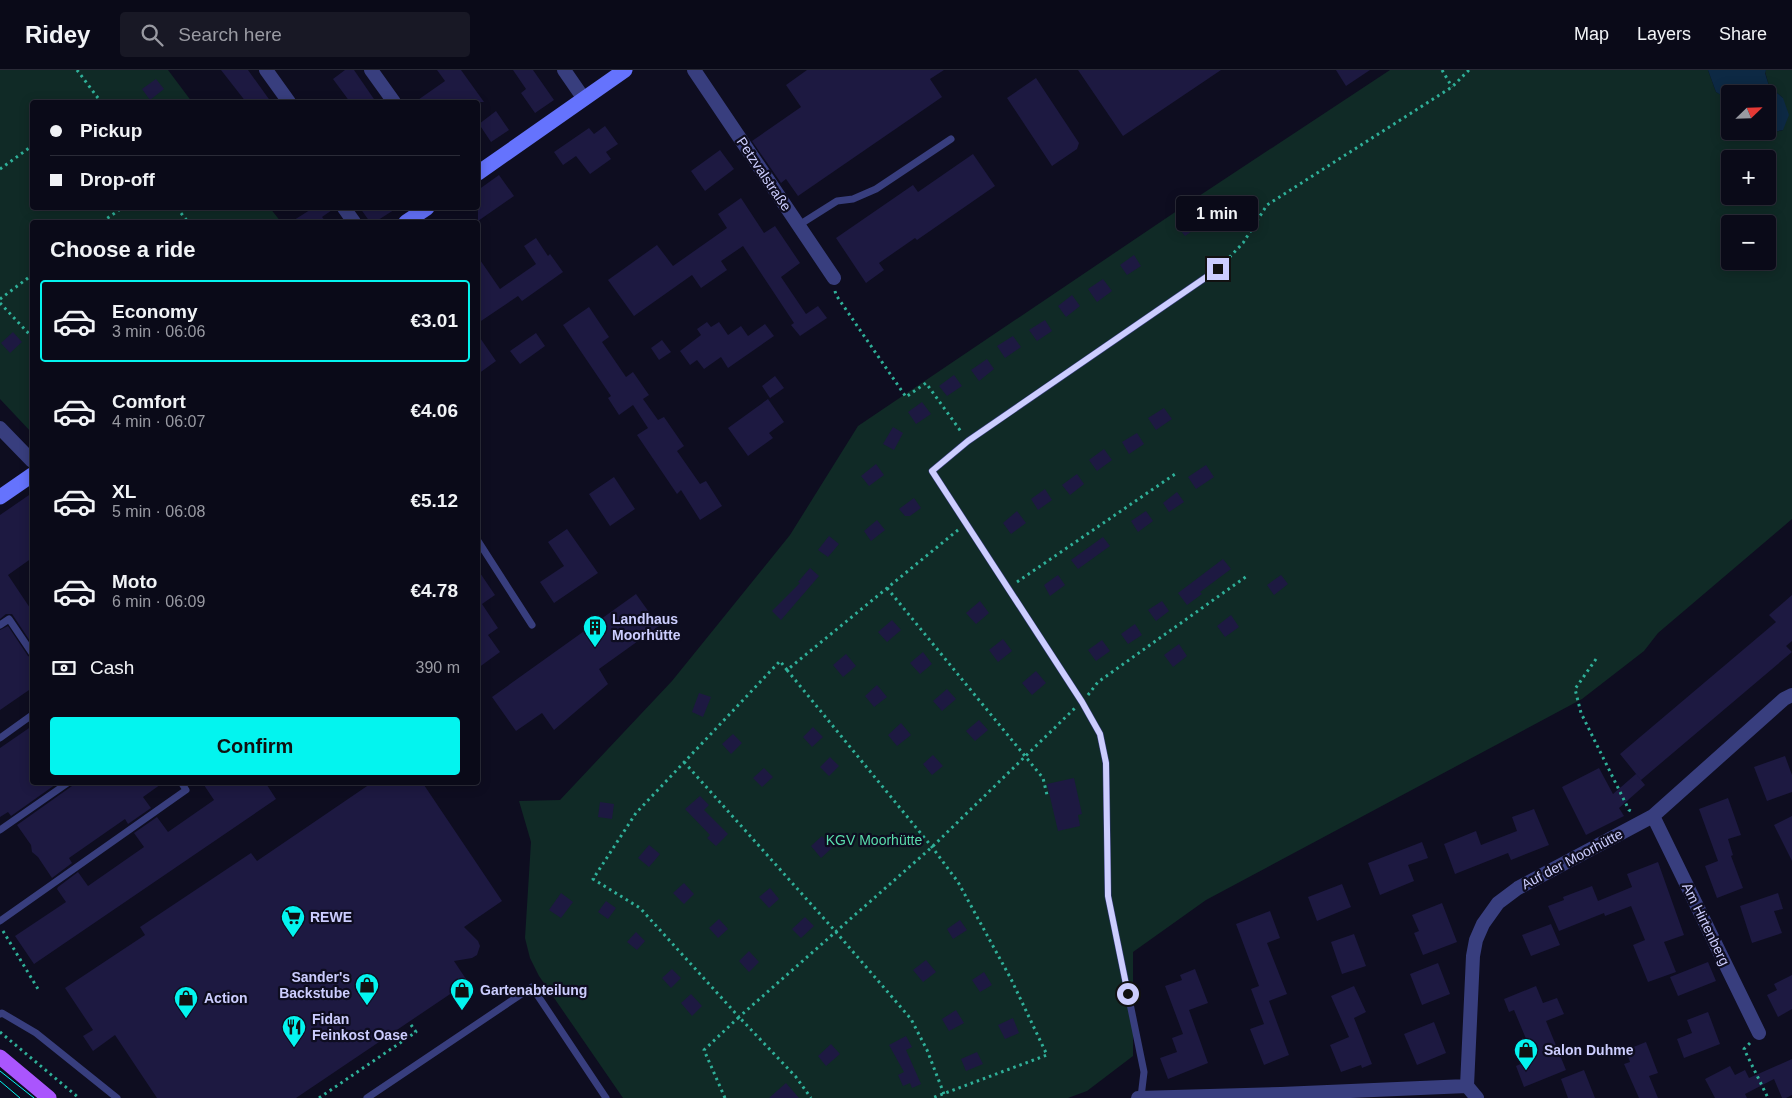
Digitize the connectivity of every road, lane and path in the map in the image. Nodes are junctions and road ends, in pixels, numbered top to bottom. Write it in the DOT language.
graph roads {
  1 [pos="77,70"];
  2 [pos="266,70"];
  3 [pos="371,70"];
  4 [pos="564,70"];
  5 [pos="625,70"];
  6 [pos="694,70"];
  7 [pos="1442,70"];
  8 [pos="1469,70"];
  9 [pos="1452,87"];
  10 [pos="97,98"];
  11 [pos="584,99"];
  12 [pos="94,100"];
  13 [pos="288,100"];
  14 [pos="393,100"];
  15 [pos="950,139"];
  16 [pos="30,147"];
  17 [pos="0,169"];
  18 [pos="480,172"];
  19 [pos="119,210"];
  20 [pos="179,210"];
  21 [pos="424,210"];
  22 [pos="105,220"];
  23 [pos="186,220"];
  24 [pos="409,220"];
  25 [pos="799,225"];
  26 [pos="1218,269"];
  27 [pos="30,277"];
  28 [pos="834,278"];
  29 [pos="0,301"];
  30 [pos="30,335"];
  31 [pos="0,428"];
  32 [pos="968,441"];
  33 [pos="30,459"];
  34 [pos="1178,472"];
  35 [pos="30,476"];
  36 [pos="0,497"];
  37 [pos="966,523"];
  38 [pos="480,544"];
  39 [pos="1246,576"];
  40 [pos="887,588"];
  41 [pos="1009,588"];
  42 [pos="0,625"];
  43 [pos="532,625"];
  44 [pos="30,650"];
  45 [pos="1596,659"];
  46 [pos="787,670"];
  47 [pos="1792,695"];
  48 [pos="1082,702"];
  49 [pos="30,717"];
  50 [pos="0,738"];
  51 [pos="1026,757"];
  52 [pos="684,762"];
  53 [pos="65,785"];
  54 [pos="183,785"];
  55 [pos="1047,795"];
  56 [pos="1653,816"];
  57 [pos="0,830"];
  58 [pos="932,847"];
  59 [pos="0,920"];
  60 [pos="0,926"];
  61 [pos="836,932"];
  62 [pos="38,989"];
  63 [pos="1,1014"];
  64 [pos="739,1017"];
  65 [pos="409,1022"];
  66 [pos="0,1032"];
  67 [pos="1759,1033"];
  68 [pos="0,1057"];
  69 [pos="1467,1086"];
  70 [pos="944,1094"];
  71 [pos="1280,1096"];
  72 [pos="1140,1097"];
  73 [pos="49,1098"];
  74 [pos="79,1098"];
  75 [pos="117,1098"];
  76 [pos="319,1098"];
  77 [pos="367,1098"];
  78 [pos="606,1098"];
  79 [pos="725,1098"];
  80 [pos="811,1098"];
  81 [pos="932,1098"];
  82 [pos="1477,1098"];
  83 [pos="1768,1098"];
  1 -- 10 [label="path"];
  2 -- 13 [label="street"];
  3 -- 14 [label="street"];
  4 -- 11 [label="street"];
  5 -- 11 [label="street"];
  6 -- 25 [label="street, Petzvalstraße"];
  7 -- 9 [label="path"];
  8 -- 9 [label="path"];
  9 -- 26 [label="path"];
  10 -- 12 [label="path"];
  11 -- 18 [label="street"];
  15 -- 25 [label="lane"];
  16 -- 17 [label="path"];
  19 -- 22 [label="path"];
  20 -- 23 [label="path"];
  21 -- 24 [label="street"];
  25 -- 28 [label="street, Petzvalstraße"];
  26 -- 32 [label="lane"];
  27 -- 29 [label="path"];
  28 -- 32 [label="path"];
  29 -- 30 [label="path"];
  31 -- 33 [label="street"];
  32 -- 37 [label="lane"];
  34 -- 41 [label="path"];
  35 -- 36 [label="street"];
  37 -- 40 [label="path"];
  37 -- 41 [label="lane"];
  38 -- 43 [label="lane"];
  39 -- 48 [label="path"];
  40 -- 46 [label="path"];
  40 -- 51 [label="path"];
  41 -- 48 [label="lane"];
  42 -- 44 [label="lane"];
  45 -- 56 [label="path"];
  46 -- 52 [label="path"];
  46 -- 58 [label="path"];
  47 -- 56 [label="street, Auf der Moorhütte"];
  48 -- 51 [label="path"];
  48 -- 72 [label="lane"];
  49 -- 50 [label="lane"];
  51 -- 55 [label="path"];
  51 -- 58 [label="path"];
  52 -- 61 [label="path"];
  52 -- 64 [label="path"];
  53 -- 57 [label="lane"];
  54 -- 59 [label="lane"];
  56 -- 67 [label="street, Am Hirtenberg"];
  56 -- 69 [label="street, Auf der Moorhütte"];
  58 -- 61 [label="path"];
  58 -- 70 [label="path"];
  60 -- 62 [label="path"];
  61 -- 64 [label="path"];
  61 -- 70 [label="path"];
  63 -- 75 [label="lane"];
  64 -- 79 [label="path"];
  64 -- 80 [label="path"];
  65 -- 76 [label="path"];
  66 -- 74 [label="path"];
  67 -- 83 [label="path"];
  68 -- 73 [label="main road"];
  69 -- 71 [label="street"];
  69 -- 82 [label="street"];
  70 -- 81 [label="path"];
  71 -- 72 [label="street"];
  77 -- 78 [label="lane"];
}
